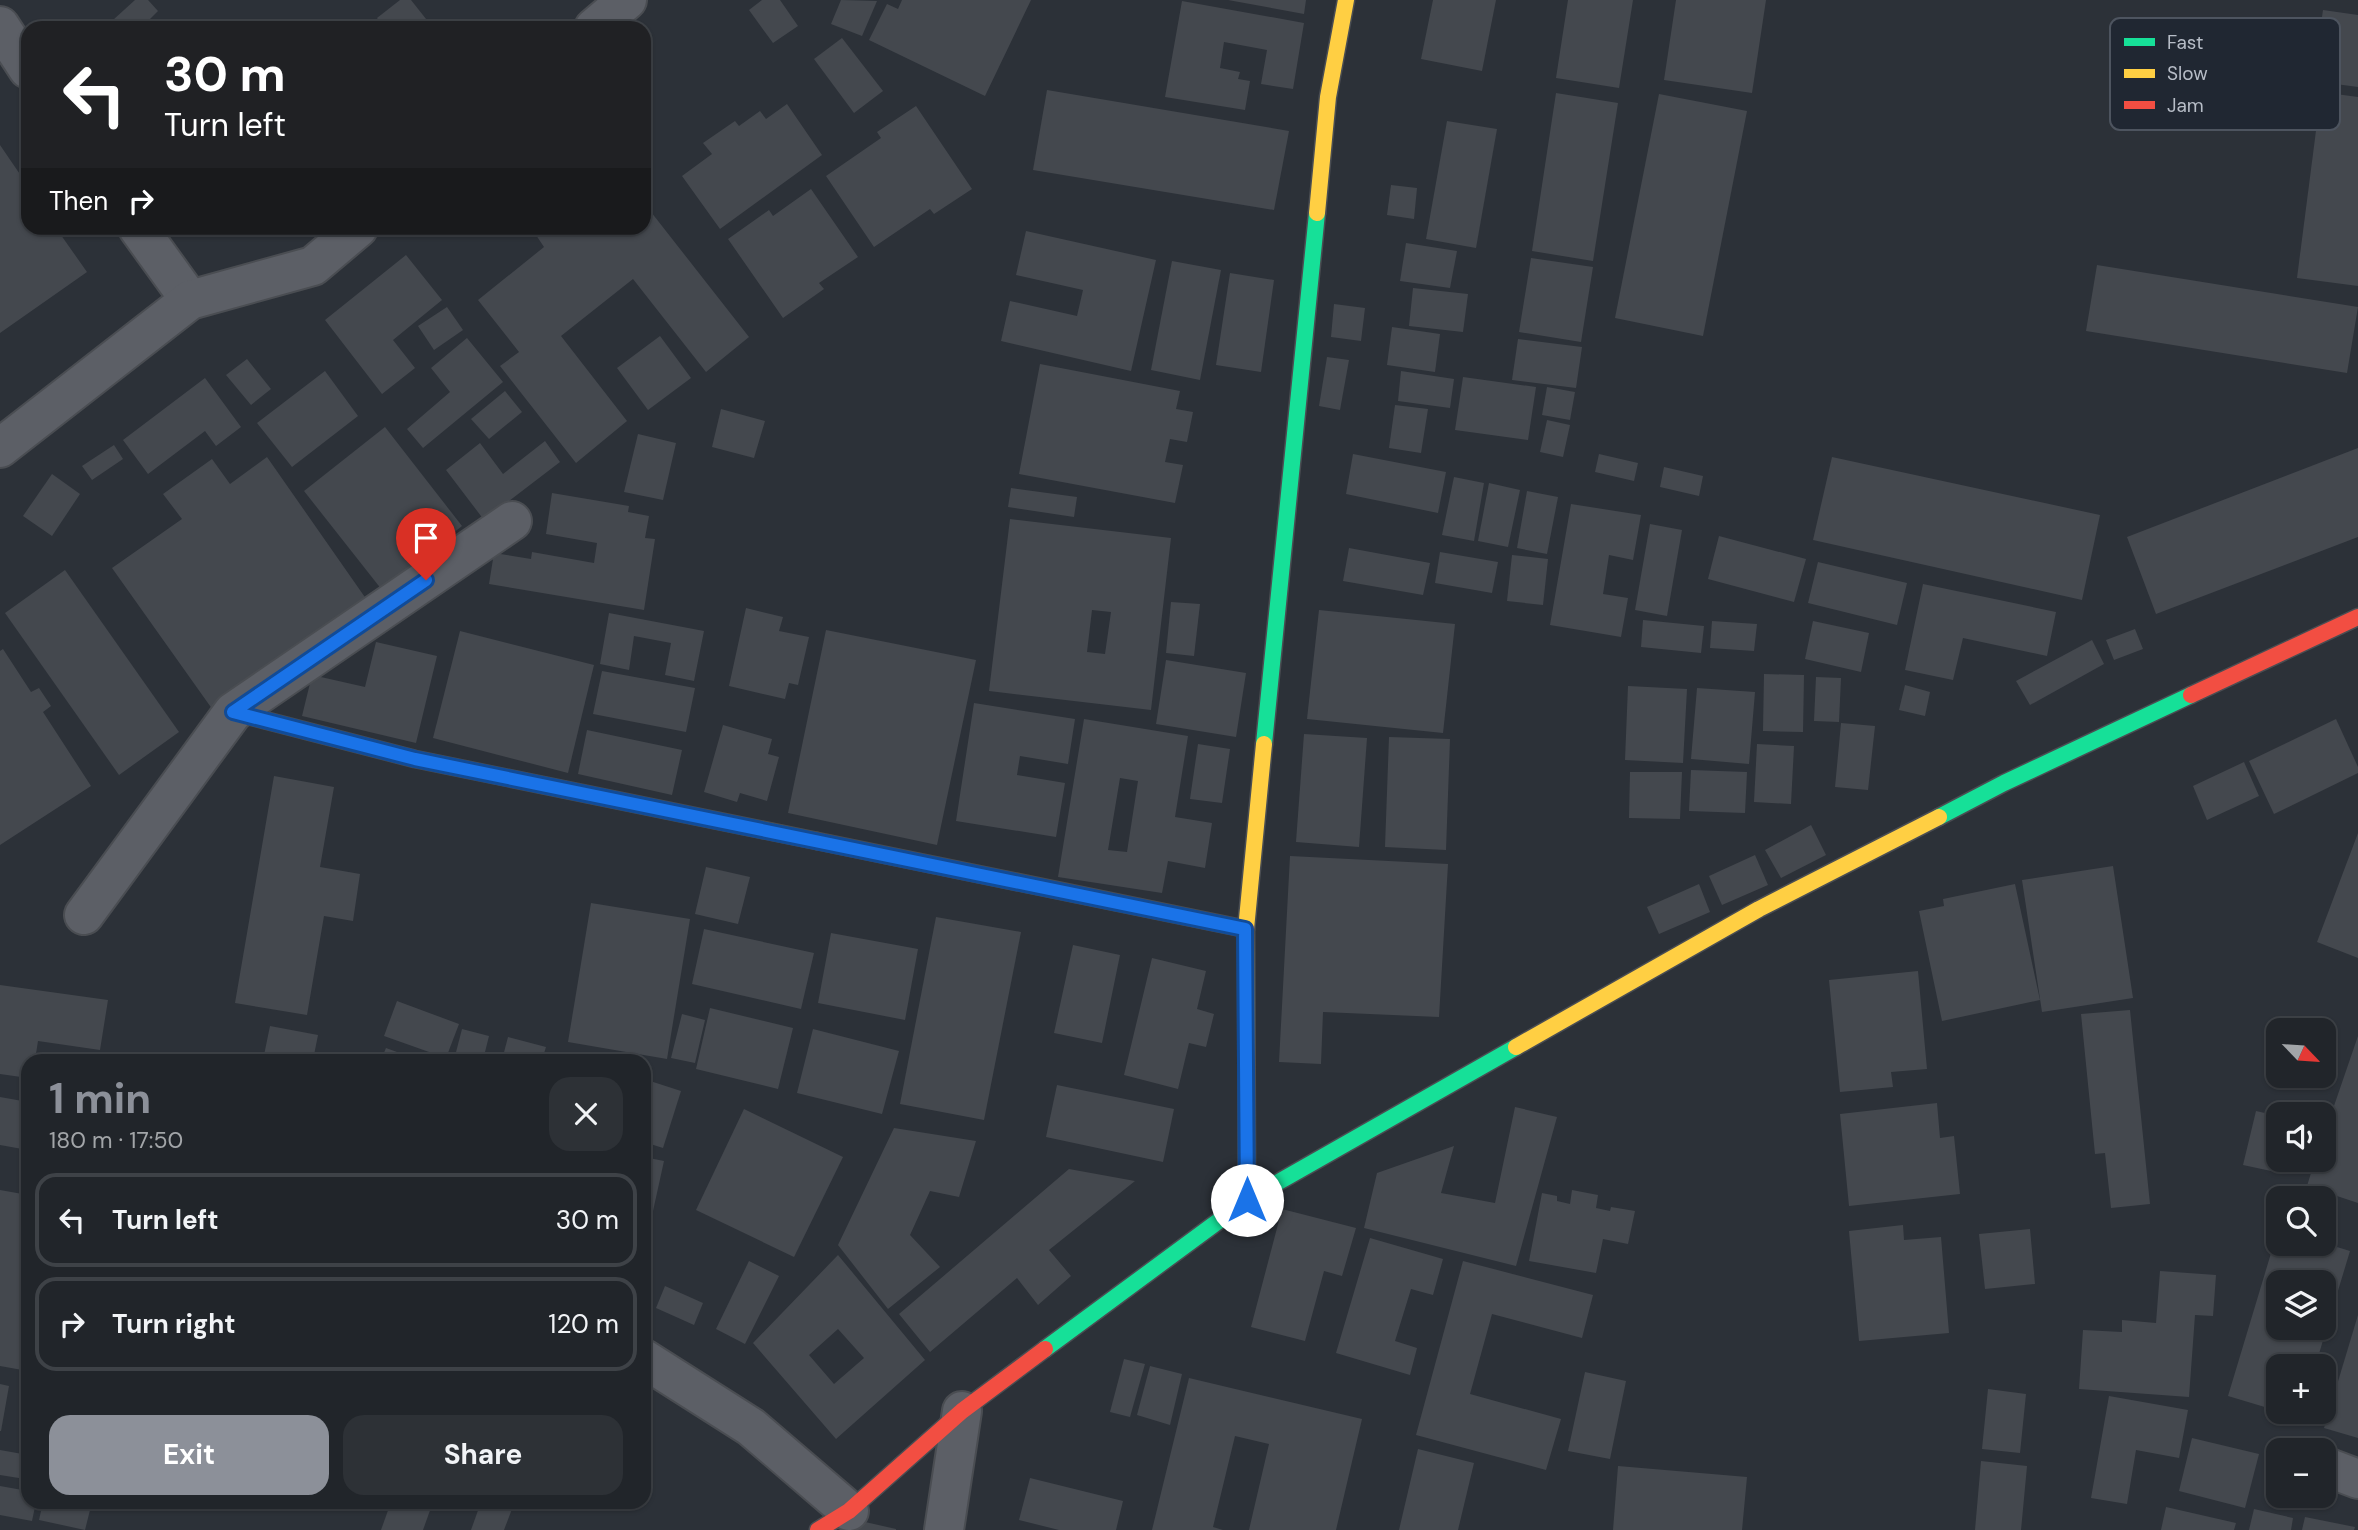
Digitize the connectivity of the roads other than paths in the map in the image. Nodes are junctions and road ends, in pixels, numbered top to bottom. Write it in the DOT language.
graph roads {
  1 [pos="627,0"];
  2 [pos="1346,0"];
  3 [pos="602,21"];
  4 [pos="0,26"];
  5 [pos="21,58"];
  6 [pos="143,235"];
  7 [pos="349,235"];
  8 [pos="190,300"];
  9 [pos="0,448"];
  10 [pos="513,521"];
  11 [pos="2358,617"];
  12 [pos="233,712"];
  13 [pos="84,915"];
  14 [pos="1245,929"];
  15 [pos="1247,1200"];
  16 [pos="651,1363"];
  17 [pos="962,1410"];
  18 [pos="2336,1470"];
  19 [pos="2358,1479"];
  20 [pos="834,1520"];
  21 [pos="944,1530"];
  1 -- 3 [label="street"];
  2 -- 14 [label="street"];
  4 -- 5 [label="street"];
  6 -- 8 [label="street"];
  7 -- 8 [label="street"];
  8 -- 9 [label="street"];
  10 -- 12 [label="street"];
  11 -- 15 [label="street"];
  12 -- 13 [label="street"];
  12 -- 14 [label="street"];
  14 -- 15 [label="street"];
  15 -- 17 [label="street"];
  16 -- 20 [label="street"];
  17 -- 20 [label="street"];
  17 -- 21 [label="street"];
  18 -- 19 [label="street"];
}
